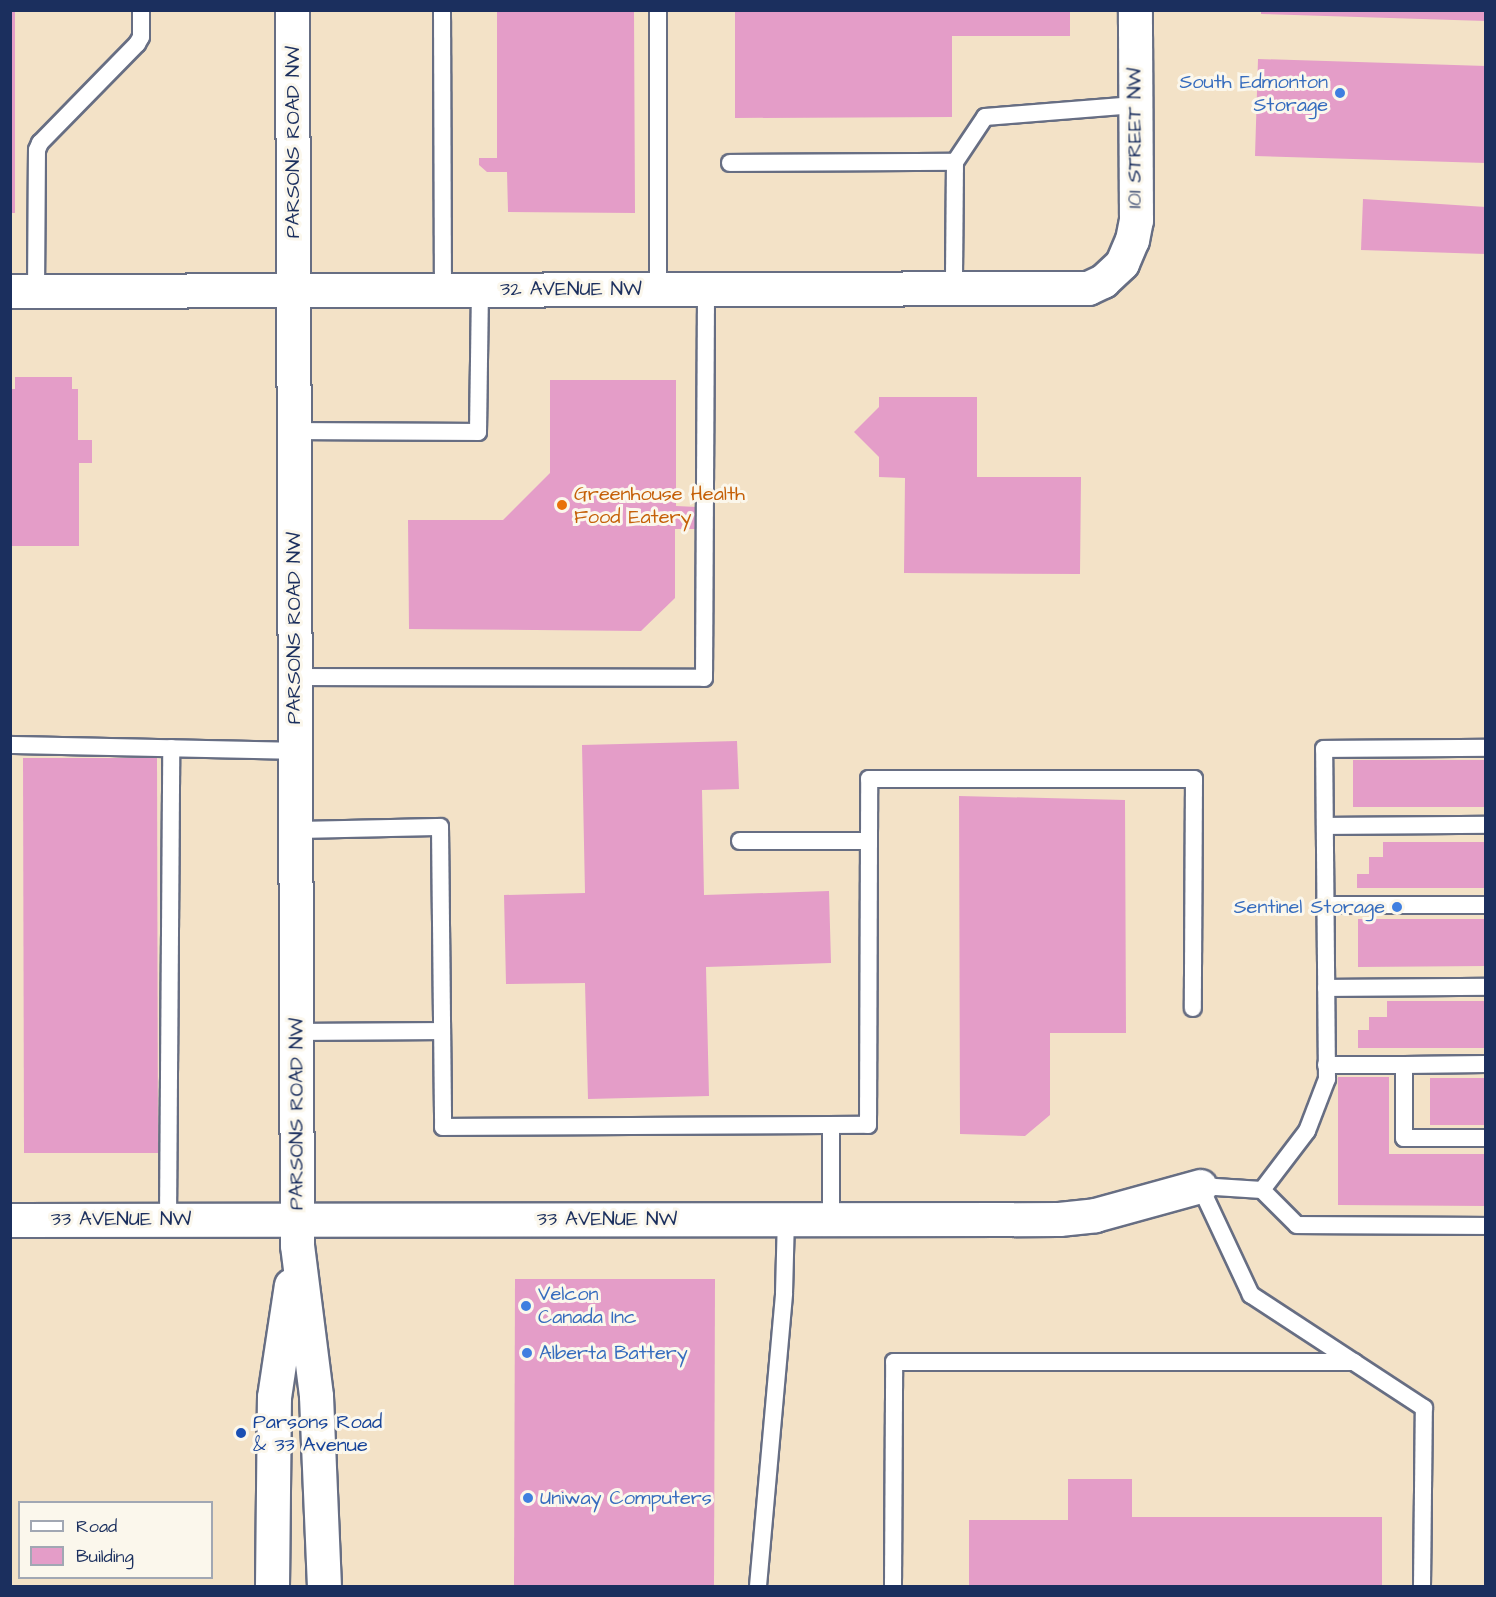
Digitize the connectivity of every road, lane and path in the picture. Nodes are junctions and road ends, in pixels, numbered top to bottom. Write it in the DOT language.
graph roads {
  1 [pos="141,10"];
  2 [pos="292,10"];
  3 [pos="442,10"];
  4 [pos="658,10"];
  5 [pos="1136,10"];
  6 [pos="1135,105"];
  7 [pos="955,162"];
  8 [pos="730,163"];
  9 [pos="1122,263"];
  10 [pos="706,288"];
  11 [pos="954,288"];
  12 [pos="658,289"];
  13 [pos="293,290"];
  14 [pos="442,290"];
  15 [pos="480,290"];
  16 [pos="23,291"];
  17 [pos="292,431"];
  18 [pos="294,677"];
  19 [pos="10,745"];
  20 [pos="171,748"];
  21 [pos="1485,748"];
  22 [pos="294,751"];
  23 [pos="1485,825"];
  24 [pos="1325,826"];
  25 [pos="296,830"];
  26 [pos="740,841"];
  27 [pos="869,841"];
  28 [pos="1325,905"];
  29 [pos="1485,905"];
  30 [pos="1485,987"];
  31 [pos="1326,988"];
  32 [pos="1193,1008"];
  33 [pos="298,1032"];
  34 [pos="441,1032"];
  35 [pos="1485,1064"];
  36 [pos="1326,1065"];
  37 [pos="1404,1065"];
  38 [pos="831,1125"];
  39 [pos="1485,1138"];
  40 [pos="1200,1186"];
  41 [pos="1262,1190"];
  42 [pos="168,1219"];
  43 [pos="786,1219"];
  44 [pos="831,1219"];
  45 [pos="10,1220"];
  46 [pos="1485,1226"];
  47 [pos="297,1232"];
  48 [pos="1355,1362"];
  49 [pos="272,1587"];
  50 [pos="324,1587"];
  51 [pos="758,1587"];
  52 [pos="893,1587"];
  53 [pos="1422,1587"];
  1 -- 16 [label="lane"];
  2 -- 13 [label="street, PARSONS ROAD NW"];
  3 -- 14 [label="lane"];
  4 -- 12 [label="lane"];
  5 -- 6 [label="street, 101 STREET NW"];
  6 -- 7 [label="lane"];
  6 -- 9 [label="street, 101 STREET NW"];
  7 -- 8 [label="lane"];
  7 -- 11 [label="lane"];
  9 -- 11 [label="street, 32 AVENUE NW"];
  10 -- 11 [label="street, 32 AVENUE NW"];
  10 -- 12 [label="street, 32 AVENUE NW"];
  10 -- 18 [label="lane"];
  12 -- 15 [label="street, 32 AVENUE NW"];
  13 -- 14 [label="street, 32 AVENUE NW"];
  13 -- 16 [label="street, 32 AVENUE NW"];
  13 -- 17 [label="street, PARSONS ROAD NW"];
  14 -- 15 [label="street, 32 AVENUE NW"];
  15 -- 17 [label="lane"];
  17 -- 18 [label="street, PARSONS ROAD NW"];
  18 -- 22 [label="street, PARSONS ROAD NW"];
  19 -- 20 [label="lane"];
  20 -- 22 [label="lane"];
  20 -- 42 [label="lane"];
  21 -- 24 [label="lane"];
  22 -- 25 [label="street, PARSONS ROAD NW"];
  23 -- 24 [label="lane"];
  24 -- 28 [label="lane"];
  25 -- 33 [label="street, PARSONS ROAD NW"];
  25 -- 34 [label="lane"];
  26 -- 27 [label="lane"];
  27 -- 32 [label="lane"];
  27 -- 38 [label="lane"];
  28 -- 29 [label="lane"];
  28 -- 31 [label="lane"];
  30 -- 31 [label="lane"];
  31 -- 36 [label="lane"];
  33 -- 34 [label="lane"];
  33 -- 47 [label="street, PARSONS ROAD NW"];
  34 -- 38 [label="lane"];
  35 -- 37 [label="lane"];
  36 -- 37 [label="lane"];
  36 -- 41 [label="lane"];
  37 -- 39 [label="lane"];
  38 -- 44 [label="lane"];
  40 -- 41 [label="lane"];
  40 -- 44 [label="street, 33 AVENUE NW"];
  40 -- 48 [label="lane"];
  41 -- 46 [label="lane"];
  42 -- 45 [label="street, 33 AVENUE NW"];
  42 -- 47 [label="street, 33 AVENUE NW"];
  43 -- 44 [label="street, 33 AVENUE NW"];
  43 -- 47 [label="street, 33 AVENUE NW"];
  43 -- 51 [label="lane"];
  47 -- 49 [label="street, PARSONS ROAD NW"];
  47 -- 50 [label="street, PARSONS ROAD NW"];
  48 -- 52 [label="lane"];
  48 -- 53 [label="lane"];
}
